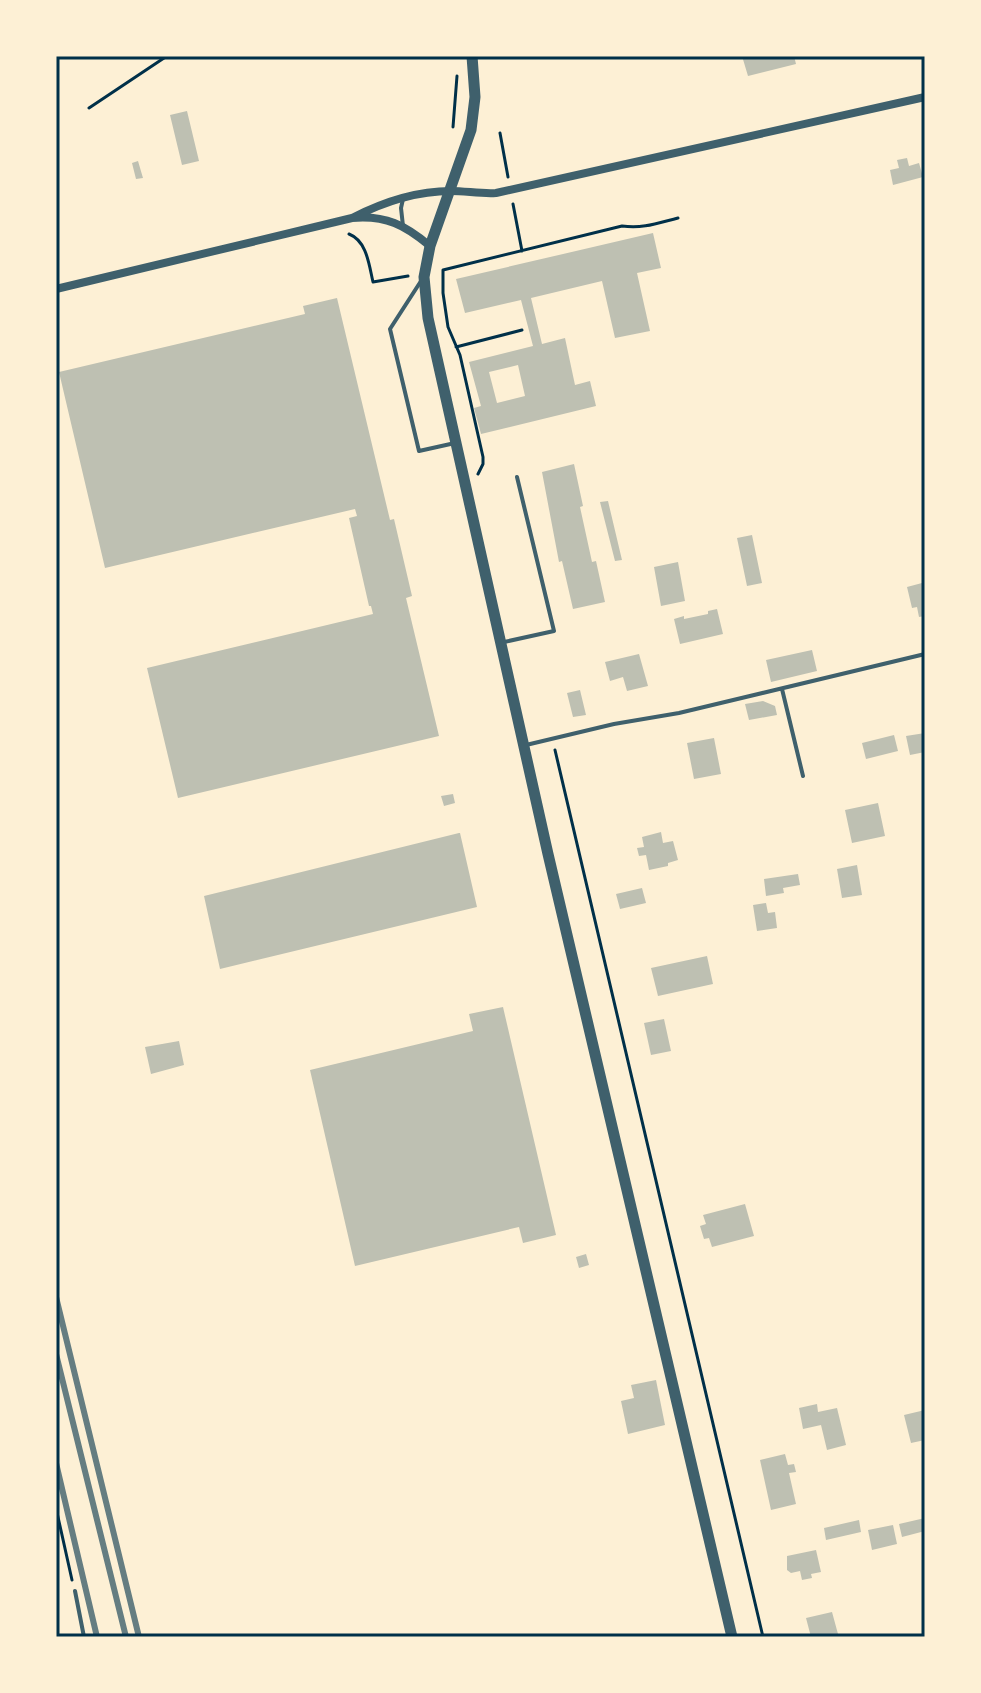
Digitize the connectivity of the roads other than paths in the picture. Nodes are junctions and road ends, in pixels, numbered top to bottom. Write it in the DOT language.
graph roads {
  1 [pos="472,56"];
  2 [pos="925,97"];
  3 [pos="451,191"];
  4 [pos="404,197"];
  5 [pos="352,218"];
  6 [pos="403,226"];
  7 [pos="430,246"];
  8 [pos="424,277"];
  9 [pos="56,289"];
  10 [pos="457,442"];
  11 [pos="517,477"];
  12 [pos="502,643"];
  13 [pos="925,654"];
  14 [pos="782,689"];
  15 [pos="523,745"];
  16 [pos="803,776"];
  17 [pos="75,1591"];
  18 [pos="84,1637"];
  19 [pos="732,1637"];
  1 -- 3 [label="street"];
  2 -- 3 [label="street"];
  3 -- 4 [label="street"];
  3 -- 7 [label="street"];
  4 -- 5 [label="street"];
  4 -- 6 [label="lane"];
  5 -- 6 [label="street"];
  5 -- 9 [label="street"];
  6 -- 7 [label="street"];
  7 -- 8 [label="street"];
  8 -- 10 [label="street"];
  8 -- 10 [label="lane"];
  10 -- 12 [label="street"];
  11 -- 12 [label="lane"];
  12 -- 15 [label="street"];
  13 -- 14 [label="lane"];
  14 -- 15 [label="lane"];
  14 -- 16 [label="lane"];
  15 -- 19 [label="street"];
  17 -- 18 [label="lane"];
}
